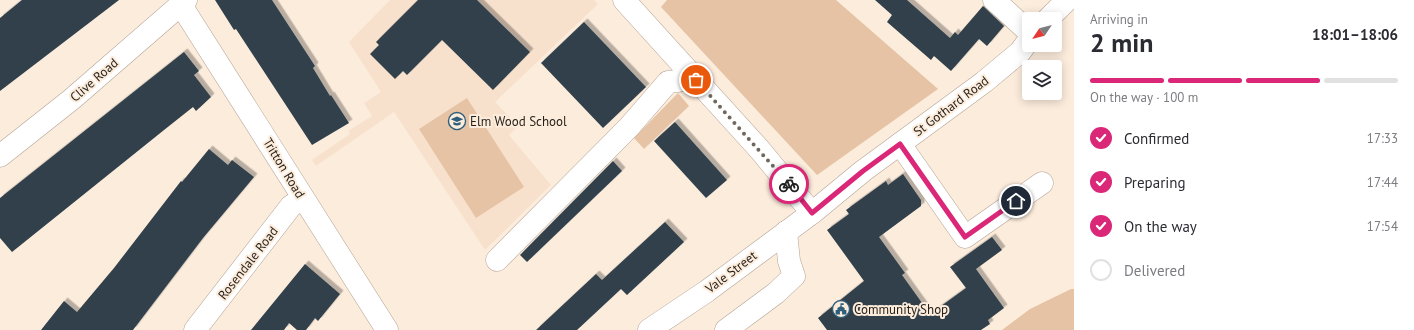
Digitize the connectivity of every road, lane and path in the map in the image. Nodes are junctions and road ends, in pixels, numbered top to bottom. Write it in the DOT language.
graph roads {
  1 [pos="994,0"];
  2 [pos="184,3"];
  3 [pos="631,3"];
  4 [pos="1069,4"];
  5 [pos="1058,12"];
  6 [pos="1022,26"];
  7 [pos="1022,49"];
  8 [pos="688,71"];
  9 [pos="900,144"];
  10 [pos="0,156"];
  11 [pos="1042,183"];
  12 [pos="302,199"];
  13 [pos="812,213"];
  14 [pos="786,232"];
  15 [pos="497,260"];
  16 [pos="196,330"];
  17 [pos="387,330"];
  18 [pos="649,330"];
  19 [pos="726,330"];
  1 -- 6 [label="street"];
  2 -- 10 [label="street, Clive Road"];
  2 -- 12 [label="street, Tritton Road"];
  3 -- 8 [label="street"];
  4 -- 5 [label="street"];
  7 -- 9 [label="street, St Gothard Road"];
  8 -- 13 [label="street"];
  8 -- 15 [label="street"];
  9 -- 11 [label="street"];
  9 -- 13 [label="street, St Gothard Road"];
  12 -- 16 [label="street, Rosendale Road"];
  12 -- 17 [label="street, Tritton Road"];
  13 -- 14 [label="street, Vale Street"];
  14 -- 18 [label="street, Vale Street"];
  14 -- 19 [label="street"];
}
